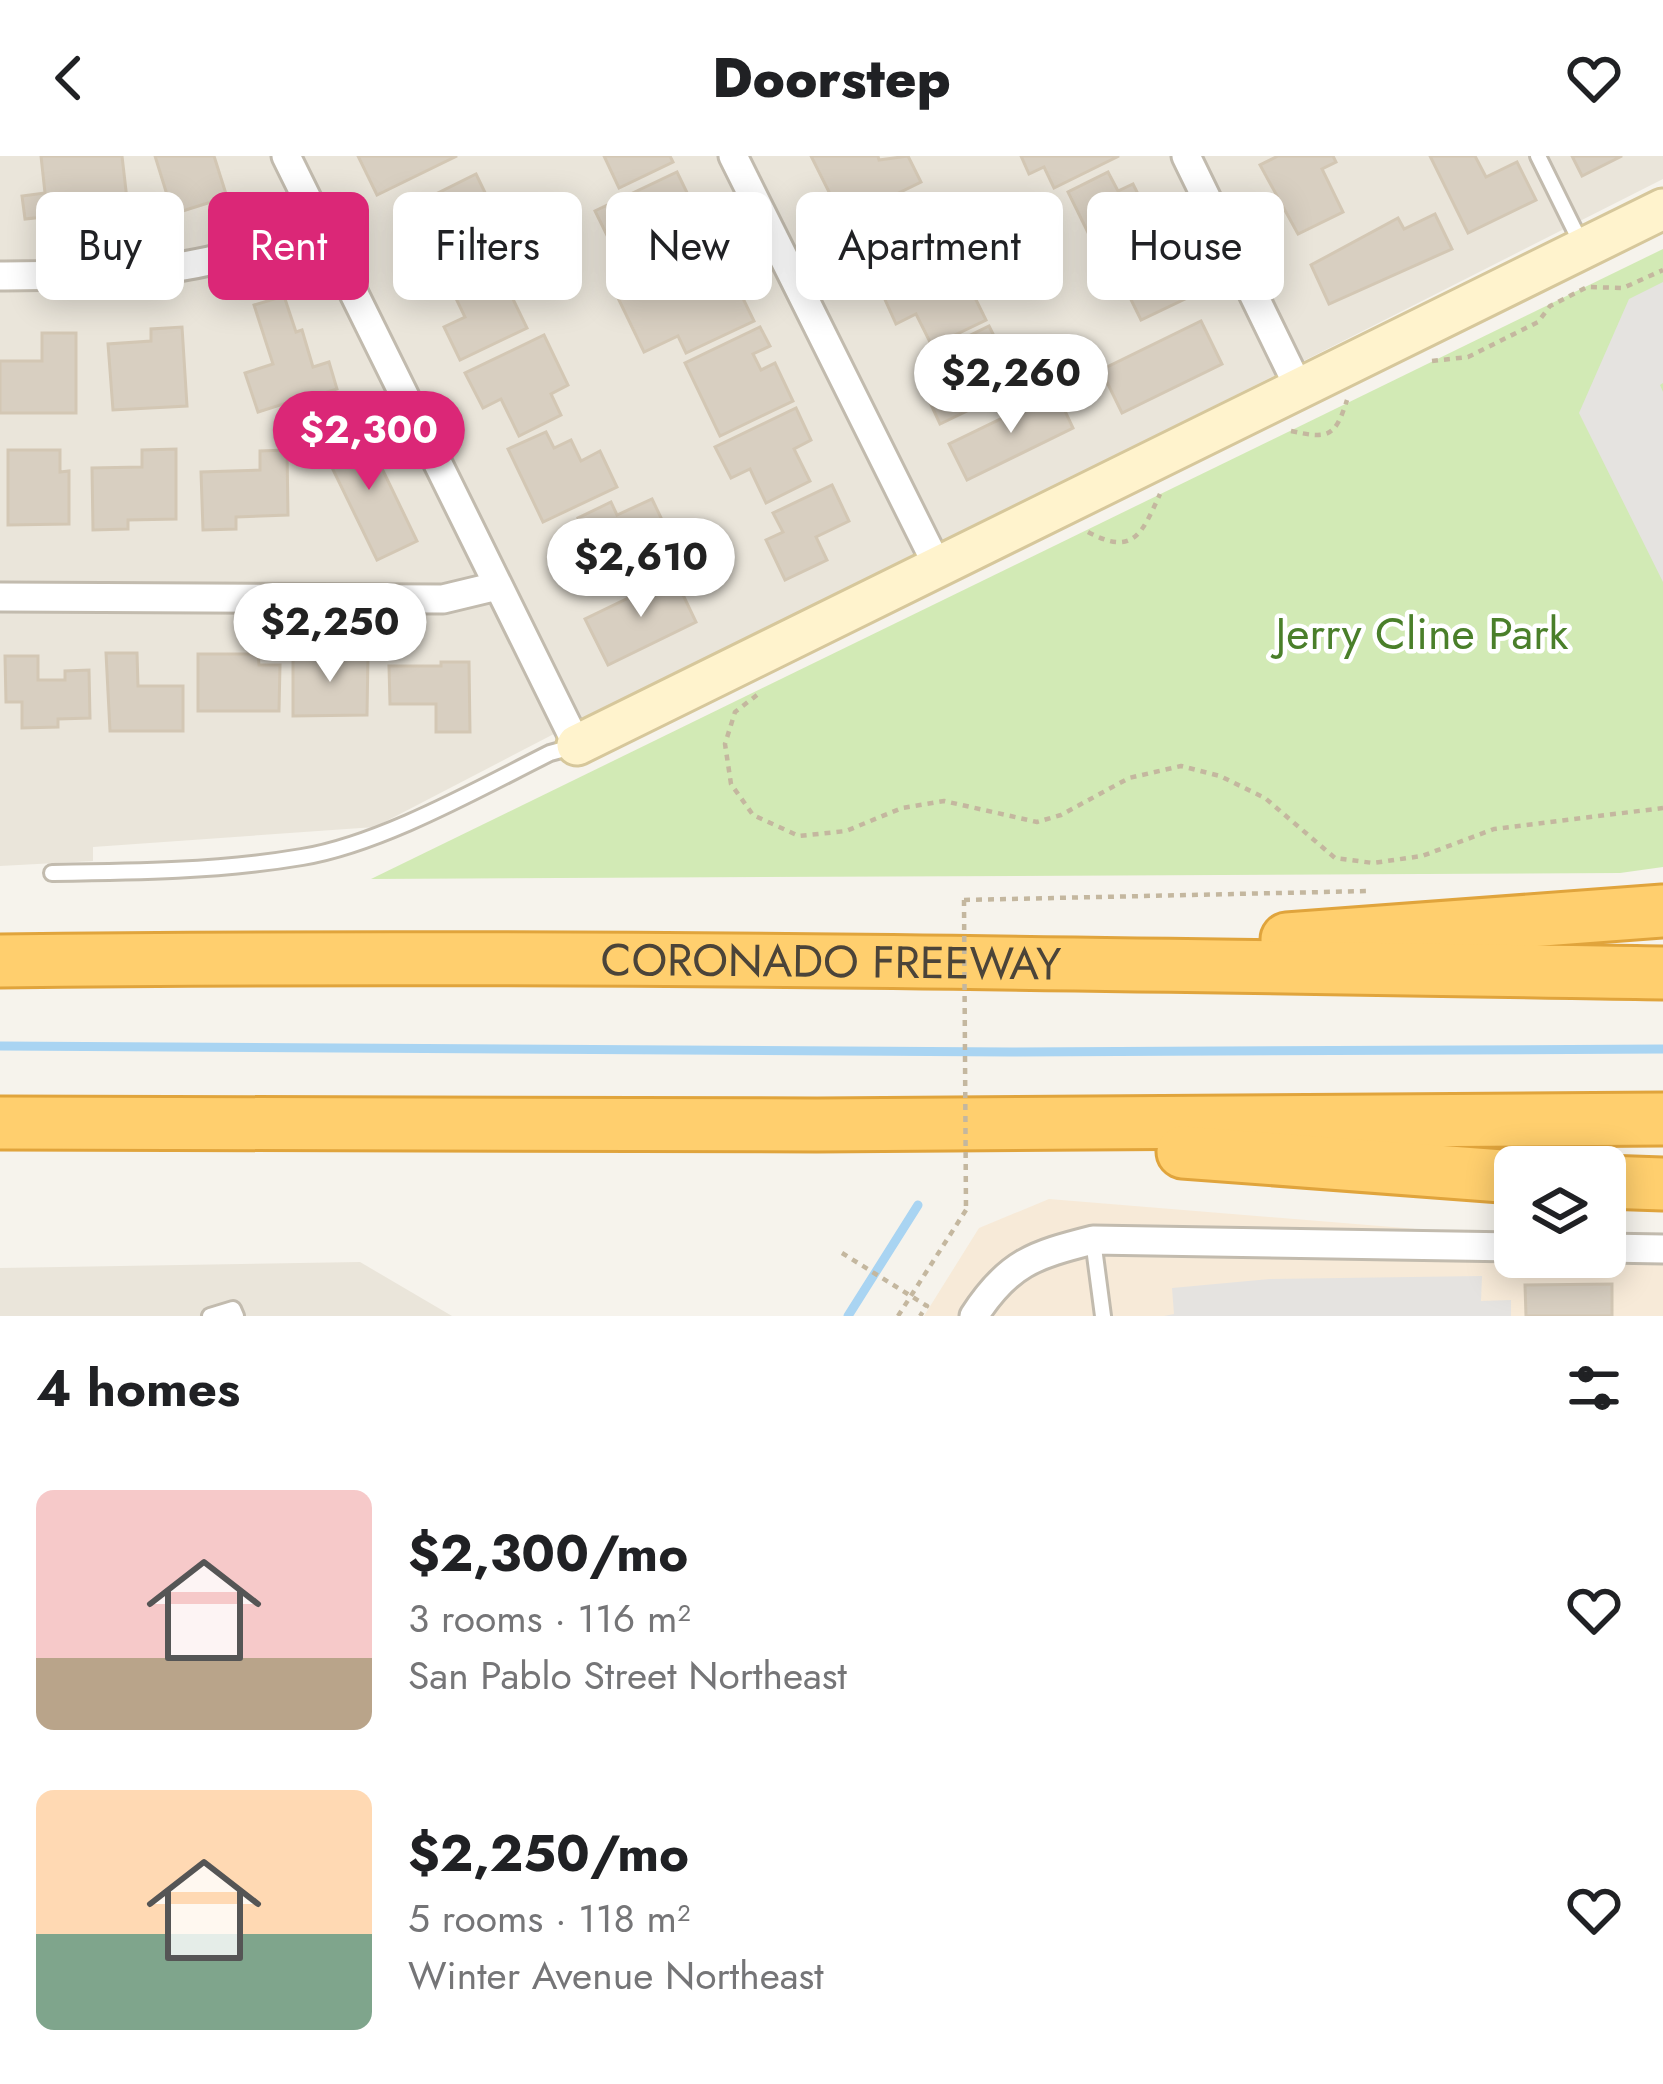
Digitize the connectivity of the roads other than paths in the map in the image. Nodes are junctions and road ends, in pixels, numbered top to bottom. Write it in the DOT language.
graph roads {
  1 [pos="286,156"];
  2 [pos="734,156"];
  3 [pos="1186,156"];
  4 [pos="1538,156"];
  5 [pos="303,192"];
  6 [pos="1663,209"];
  7 [pos="1583,248"];
  8 [pos="208,261"];
  9 [pos="0,276"];
  10 [pos="356,300"];
  11 [pos="1299,388"];
  12 [pos="939,569"];
  13 [pos="497,586"];
  14 [pos="0,597"];
  15 [pos="577,746"];
  16 [pos="52,873"];
  17 [pos="1663,911"];
  18 [pos="0,961"];
  19 [pos="1015,963"];
  20 [pos="1663,973"];
  21 [pos="1663,1119"];
  22 [pos="0,1123"];
  23 [pos="817,1125"];
  24 [pos="1494,1175"];
  25 [pos="1626,1183"];
  26 [pos="1663,1184"];
  27 [pos="1093,1240"];
  28 [pos="1494,1246"];
  29 [pos="1626,1248"];
  30 [pos="1663,1249"];
  31 [pos="210,1316"];
  32 [pos="236,1316"];
  33 [pos="974,1316"];
  34 [pos="1103,1316"];
  1 -- 5 [label="street"];
  2 -- 12 [label="street"];
  3 -- 11 [label="street"];
  4 -- 7 [label="lane"];
  6 -- 7 [label="street"];
  7 -- 11 [label="street"];
  8 -- 9 [label="street"];
  10 -- 13 [label="street"];
  11 -- 12 [label="street"];
  12 -- 15 [label="street"];
  13 -- 14 [label="street"];
  13 -- 15 [label="street"];
  15 -- 16 [label="lane"];
  17 -- 19 [label="highway"];
  18 -- 19 [label="highway, CORONADO FREEWAY"];
  19 -- 20 [label="highway, CORONADO FREEWAY"];
  21 -- 23 [label="highway"];
  22 -- 23 [label="highway"];
  23 -- 24 [label="highway"];
  25 -- 26 [label="highway"];
  27 -- 28 [label="street"];
  27 -- 33 [label="street"];
  27 -- 34 [label="lane"];
  29 -- 30 [label="street"];
  31 -- 32 [label="lane"];
}
